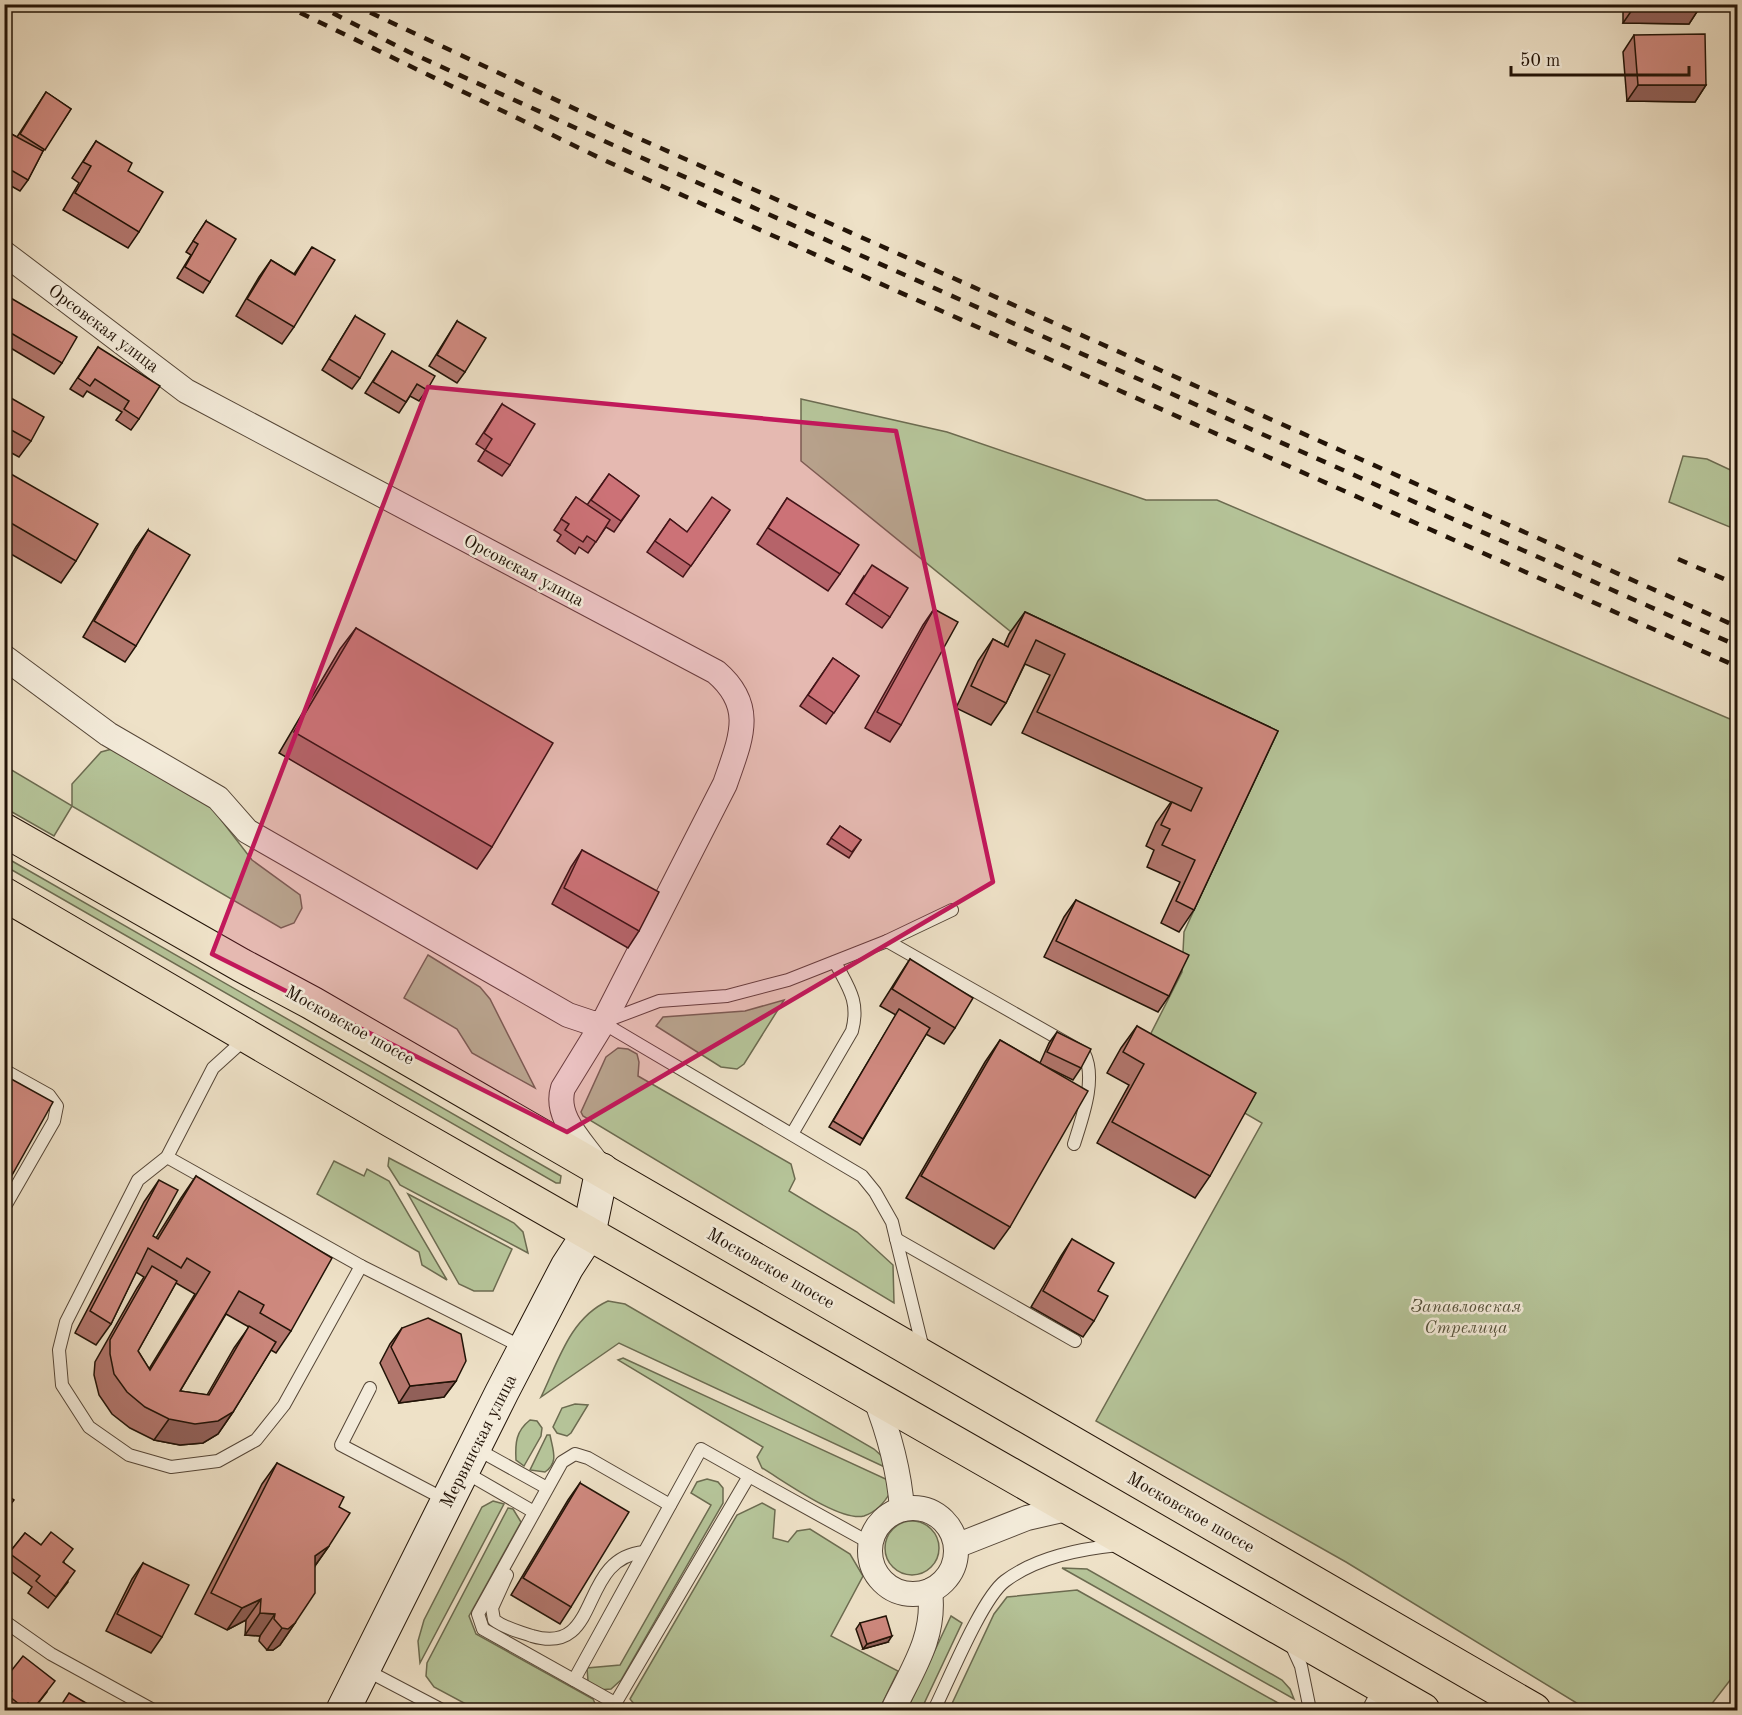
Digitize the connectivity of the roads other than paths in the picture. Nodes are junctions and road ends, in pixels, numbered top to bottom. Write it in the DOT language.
graph roads {
  1 [pos="4,253"];
  2 [pos="4,657"];
  3 [pos="4,830"];
  4 [pos="4,894"];
  5 [pos="952,910"];
  6 [pos="887,941"];
  7 [pos="835,962"];
  8 [pos="603,1023"];
  9 [pos="247,1037"];
  10 [pos="4,1070"];
  11 [pos="792,1134"];
  12 [pos="1074,1144"];
  13 [pos="167,1157"];
  14 [pos="602,1170"];
  15 [pos="4,1208"];
  16 [pos="589,1233"];
  17 [pos="896,1239"];
  18 [pos="361,1266"];
  19 [pos="1074,1341"];
  20 [pos="525,1349"];
  21 [pos="925,1357"];
  22 [pos="370,1388"];
  23 [pos="874,1395"];
  24 [pos="468,1459"];
  25 [pos="749,1476"];
  26 [pos="547,1488"];
  27 [pos="447,1501"];
  28 [pos="670,1505"];
  29 [pos="1071,1508"];
  30 [pos="902,1509"];
  31 [pos="534,1512"];
  32 [pos="870,1543"];
  33 [pos="1133,1543"];
  34 [pos="515,1546"];
  35 [pos="956,1546"];
  36 [pos="644,1552"];
  37 [pos="930,1591"];
  38 [pos="4,1621"];
  39 [pos="1284,1630"];
  40 [pos="364,1669"];
  41 [pos="574,1680"];
  42 [pos="1374,1698"];
  43 [pos="614,1707"];
  44 [pos="153,1710"];
  45 [pos="343,1710"];
  46 [pos="442,1710"];
  47 [pos="893,1710"];
  48 [pos="934,1710"];
  49 [pos="1310,1710"];
  50 [pos="1424,1710"];
  51 [pos="1534,1710"];
  1 -- 8 [label="street, Орсовская улица"];
  2 -- 8 [label="street"];
  3 -- 14 [label="main road, Московское шоссе"];
  4 -- 9 [label="main road"];
  5 -- 6 [label="lane"];
  6 -- 7 [label="lane"];
  6 -- 12 [label="lane"];
  7 -- 8 [label="lane"];
  7 -- 11 [label="lane"];
  8 -- 11 [label="lane"];
  8 -- 14 [label="street, Орсовская улица"];
  9 -- 13 [label="lane"];
  9 -- 16 [label="main road"];
  10 -- 15 [label="lane"];
  11 -- 17 [label="lane"];
  13 -- 18 [label="lane"];
  13 -- 18 [label="lane"];
  14 -- 16 [label="street, Мервинская улица"];
  14 -- 21 [label="main road, Московское шоссе"];
  16 -- 20 [label="street, Мервинская улица"];
  16 -- 23 [label="main road"];
  17 -- 19 [label="lane"];
  17 -- 21 [label="lane"];
  18 -- 20 [label="lane"];
  20 -- 24 [label="street, Мервинская улица"];
  21 -- 51 [label="main road, Московское шоссе"];
  22 -- 27 [label="lane"];
  23 -- 29 [label="main road"];
  23 -- 30 [label="street"];
  24 -- 26 [label="lane"];
  24 -- 27 [label="street, Мервинская улица"];
  24 -- 31 [label="lane"];
  25 -- 28 [label="lane"];
  25 -- 32 [label="lane"];
  25 -- 43 [label="lane"];
  26 -- 28 [label="lane"];
  26 -- 31 [label="lane"];
  27 -- 40 [label="street, Мервинская улица"];
  28 -- 36 [label="lane"];
  29 -- 33 [label="main road"];
  29 -- 35 [label="street"];
  30 -- 32 [label="street"];
  30 -- 35 [label="street"];
  31 -- 34 [label="lane"];
  32 -- 37 [label="street"];
  33 -- 39 [label="main road"];
  33 -- 48 [label="lane"];
  34 -- 36 [label="lane"];
  34 -- 41 [label="lane"];
  35 -- 37 [label="street"];
  36 -- 41 [label="lane"];
  37 -- 47 [label="street"];
  38 -- 44 [label="lane"];
  39 -- 42 [label="main road"];
  39 -- 49 [label="lane"];
  40 -- 45 [label="street, Мервинская улица"];
  40 -- 46 [label="lane"];
  41 -- 43 [label="lane"];
  42 -- 50 [label="main road"];
}
